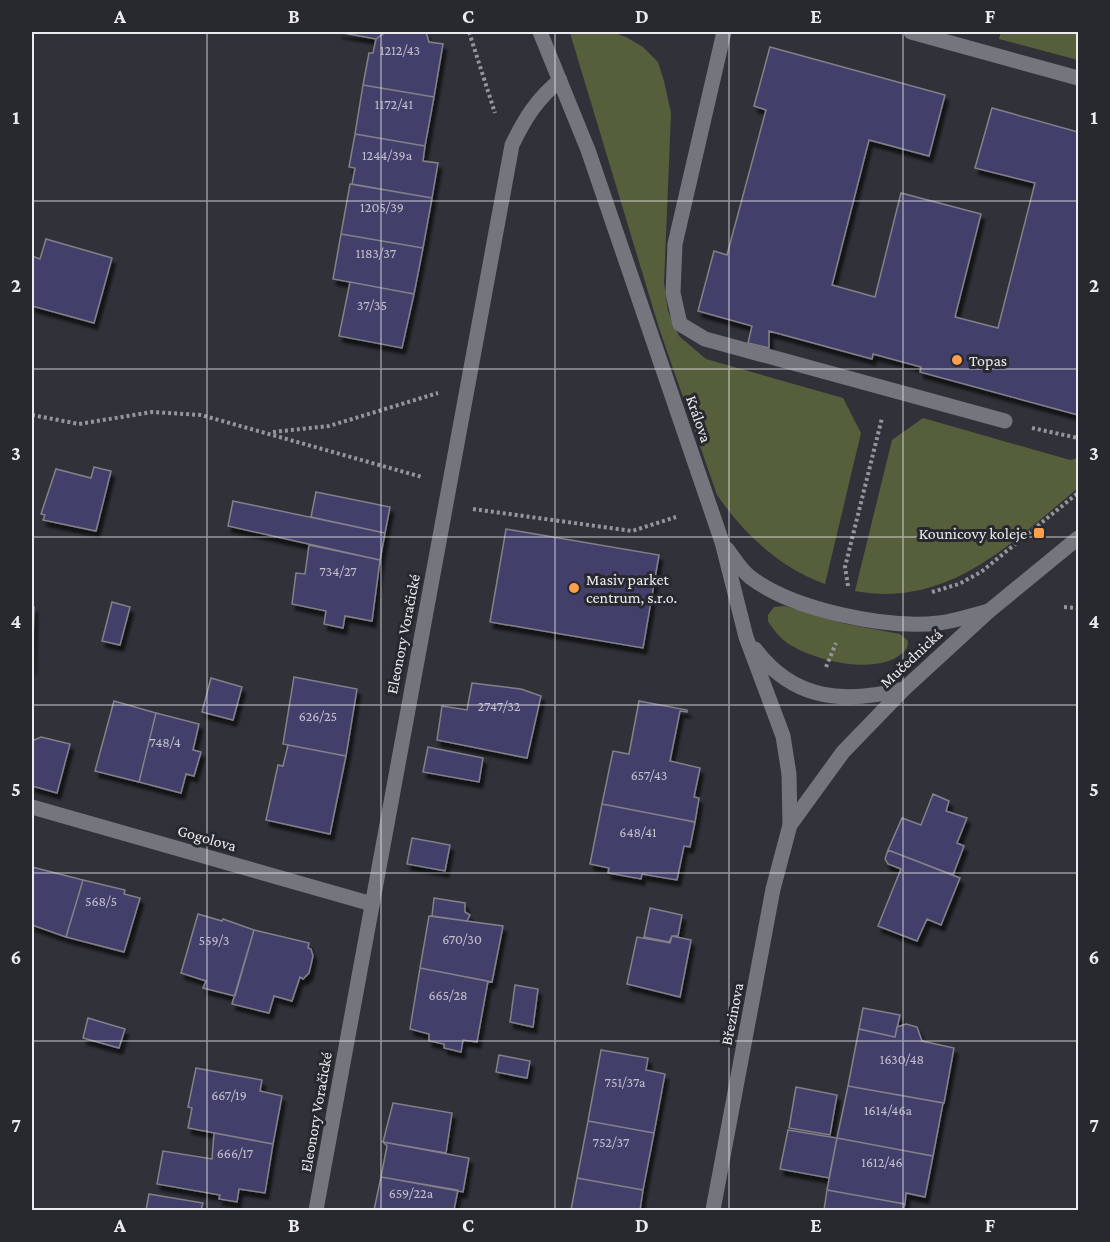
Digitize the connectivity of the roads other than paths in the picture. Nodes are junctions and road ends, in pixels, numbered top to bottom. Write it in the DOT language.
graph roads {
  1 [pos="540,32"];
  2 [pos="724,32"];
  3 [pos="911,32"];
  4 [pos="1078,78"];
  5 [pos="560,80"];
  6 [pos="1005,421"];
  7 [pos="1078,538"];
  8 [pos="722,542"];
  9 [pos="989,611"];
  10 [pos="746,637"];
  11 [pos="904,689"];
  12 [pos="32,807"];
  13 [pos="790,825"];
  14 [pos="372,904"];
  15 [pos="316,1210"];
  16 [pos="714,1210"];
  1 -- 5 [label="street, Králova"];
  2 -- 6 [label="street"];
  3 -- 4 [label="street"];
  5 -- 8 [label="street, Králova"];
  5 -- 14 [label="street, Eleonory Voračické"];
  7 -- 9 [label="street, Mučednická"];
  8 -- 9 [label="street"];
  8 -- 10 [label="street, Králova"];
  9 -- 11 [label="street, Mučednická"];
  10 -- 11 [label="street"];
  10 -- 13 [label="street, Králova"];
  11 -- 13 [label="street, Mučednická"];
  12 -- 14 [label="street, Gogolova"];
  13 -- 16 [label="street, Březinova"];
  14 -- 15 [label="street, Eleonory Voračické"];
}
